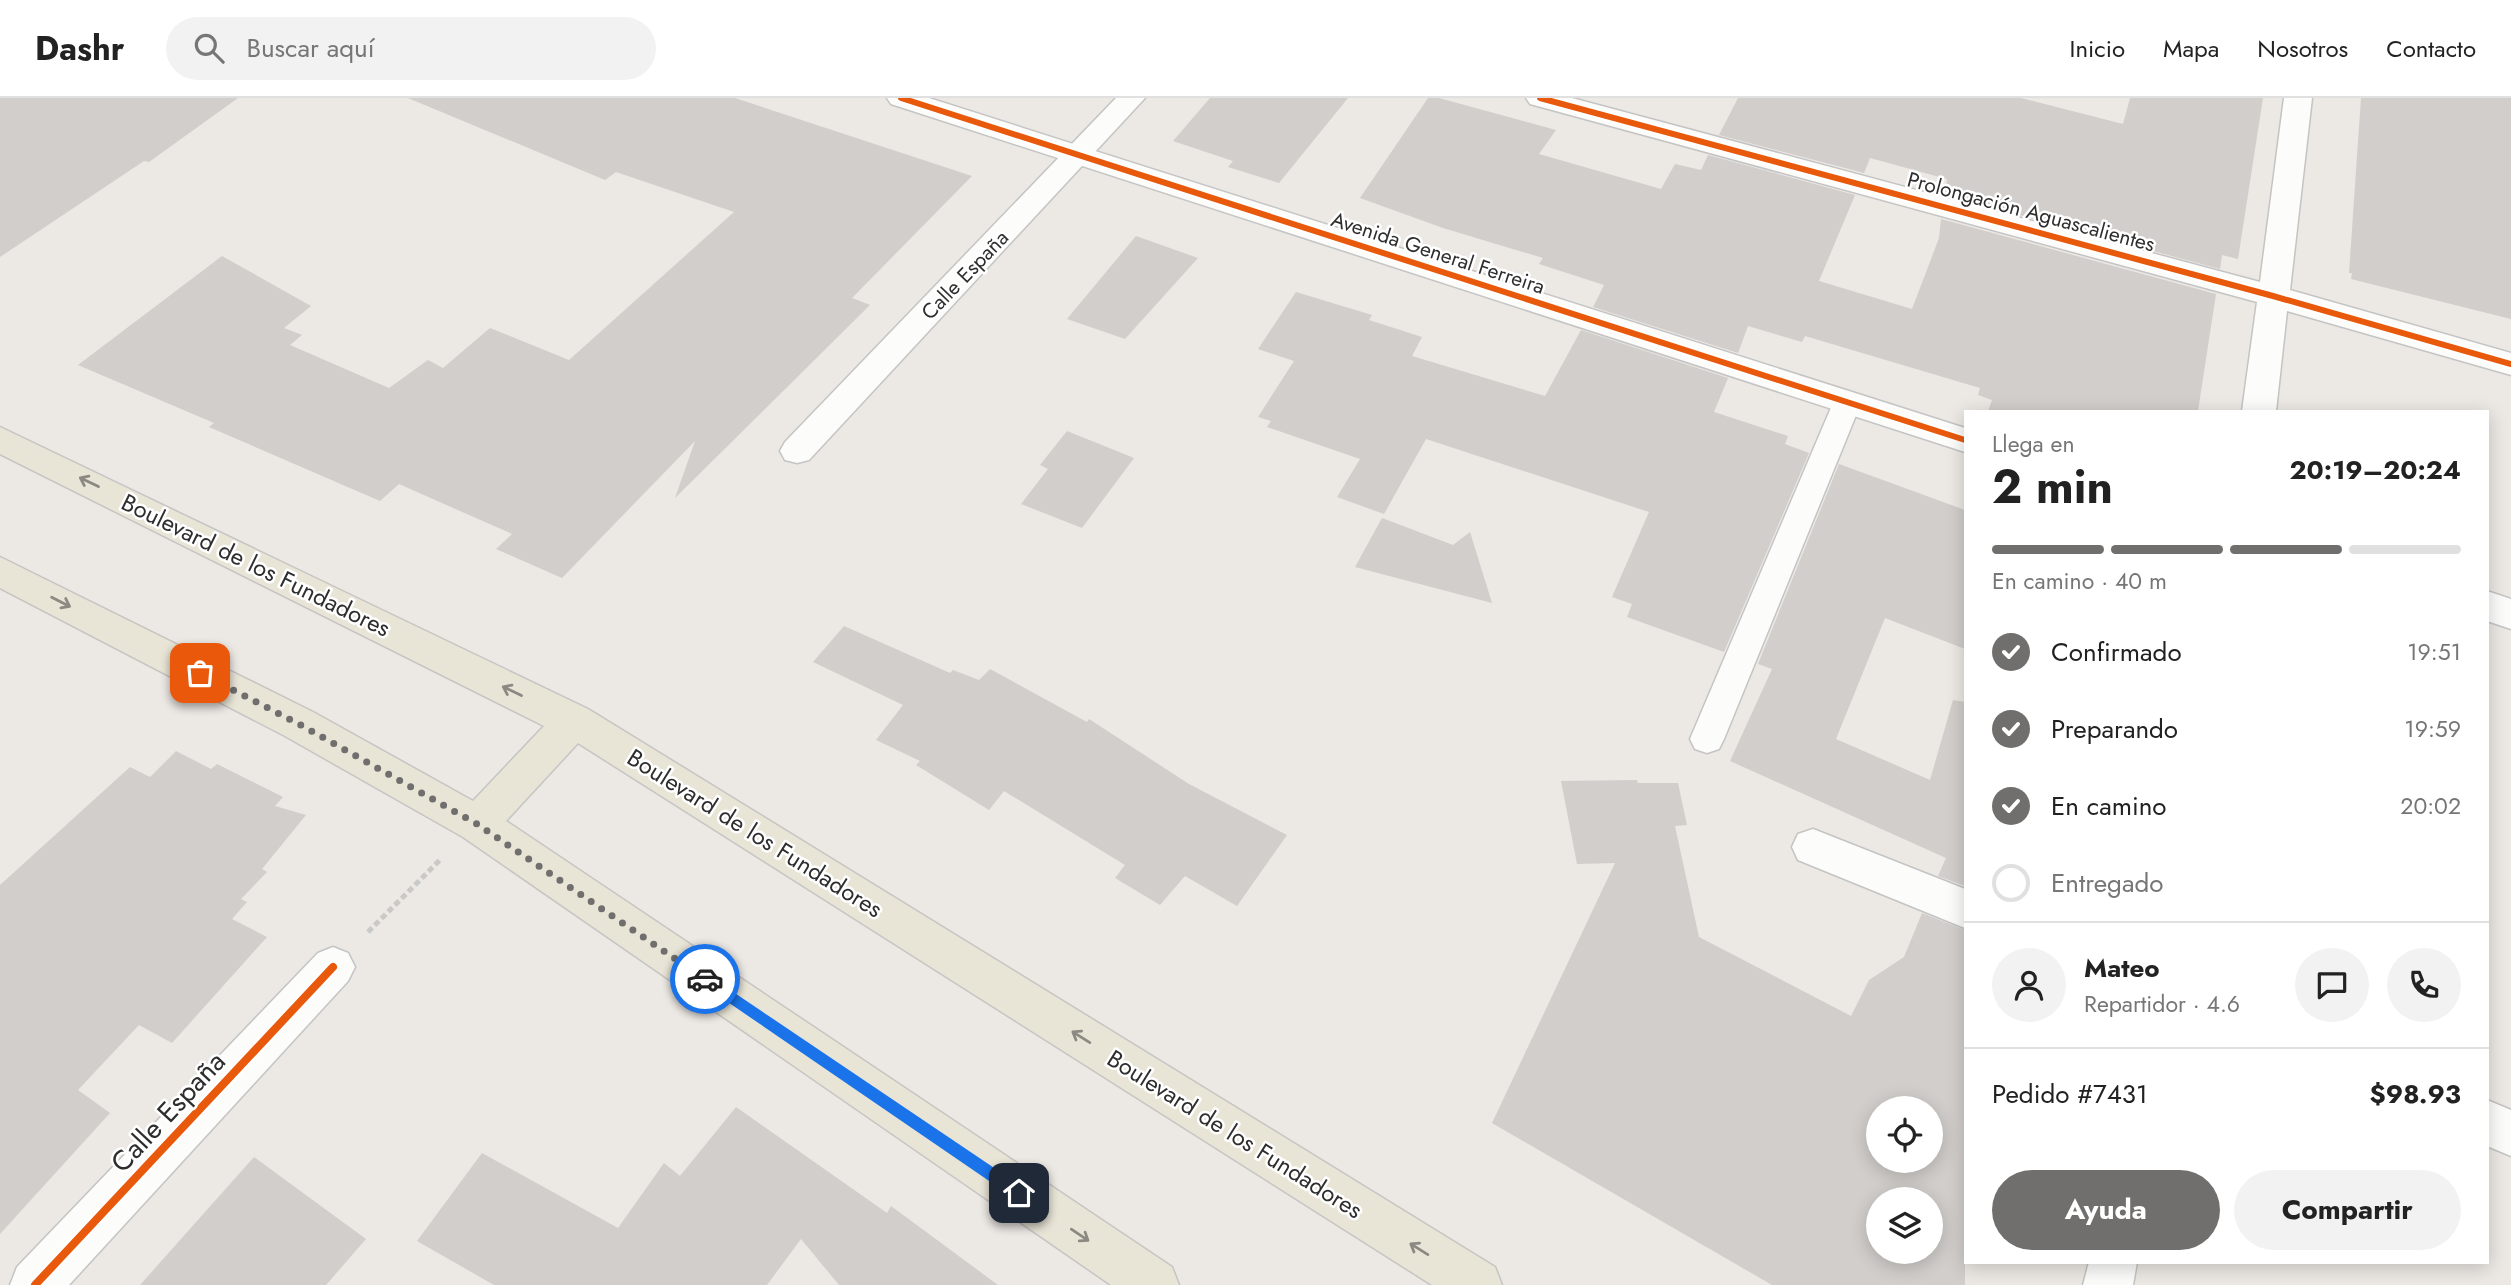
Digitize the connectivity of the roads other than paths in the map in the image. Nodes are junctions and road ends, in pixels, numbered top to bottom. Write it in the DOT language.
graph roads {
  1 [pos="901,98"];
  2 [pos="1131,98"];
  3 [pos="1540,98"];
  4 [pos="2298,98"];
  5 [pos="1078,156"];
  6 [pos="2273,296"];
  7 [pos="2511,364"];
  8 [pos="1846,402"];
  9 [pos="2259,410"];
  10 [pos="0,439"];
  11 [pos="1964,440"];
  12 [pos="797,452"];
  13 [pos="0,571"];
  14 [pos="2489,607"];
  15 [pos="2511,614"];
  16 [pos="574,721"];
  17 [pos="1707,739"];
  18 [pos="477,824"];
  19 [pos="1813,847"];
  20 [pos="1964,909"];
  21 [pos="333,967"];
  22 [pos="2489,1124"];
  23 [pos="2511,1133"];
  24 [pos="2113,1264"];
  25 [pos="35,1285"];
  26 [pos="1154,1285"];
  27 [pos="1477,1285"];
  28 [pos="2108,1285"];
  1 -- 5 [label="street, Avenida General Ferreira"];
  2 -- 5 [label="street, Calle España"];
  3 -- 6 [label="street, Prolongación Aguascalientes"];
  4 -- 6 [label="street"];
  5 -- 8 [label="street, Avenida General Ferreira"];
  5 -- 12 [label="street, Calle España"];
  6 -- 7 [label="street, Prolongación Aguascalientes"];
  6 -- 9 [label="street"];
  8 -- 11 [label="street, Avenida General Ferreira"];
  8 -- 17 [label="lane"];
  16 -- 10 [label="main road, Boulevard de los Fundadores, one-way"];
  13 -- 18 [label="main road, one-way"];
  14 -- 15 [label="street"];
  16 -- 18 [label="main road"];
  27 -- 16 [label="main road, Boulevard de los Fundadores, one-way"];
  18 -- 26 [label="main road, one-way"];
  19 -- 20 [label="street"];
  21 -- 25 [label="street, Calle España"];
  22 -- 23 [label="street"];
  24 -- 28 [label="street"];
}
